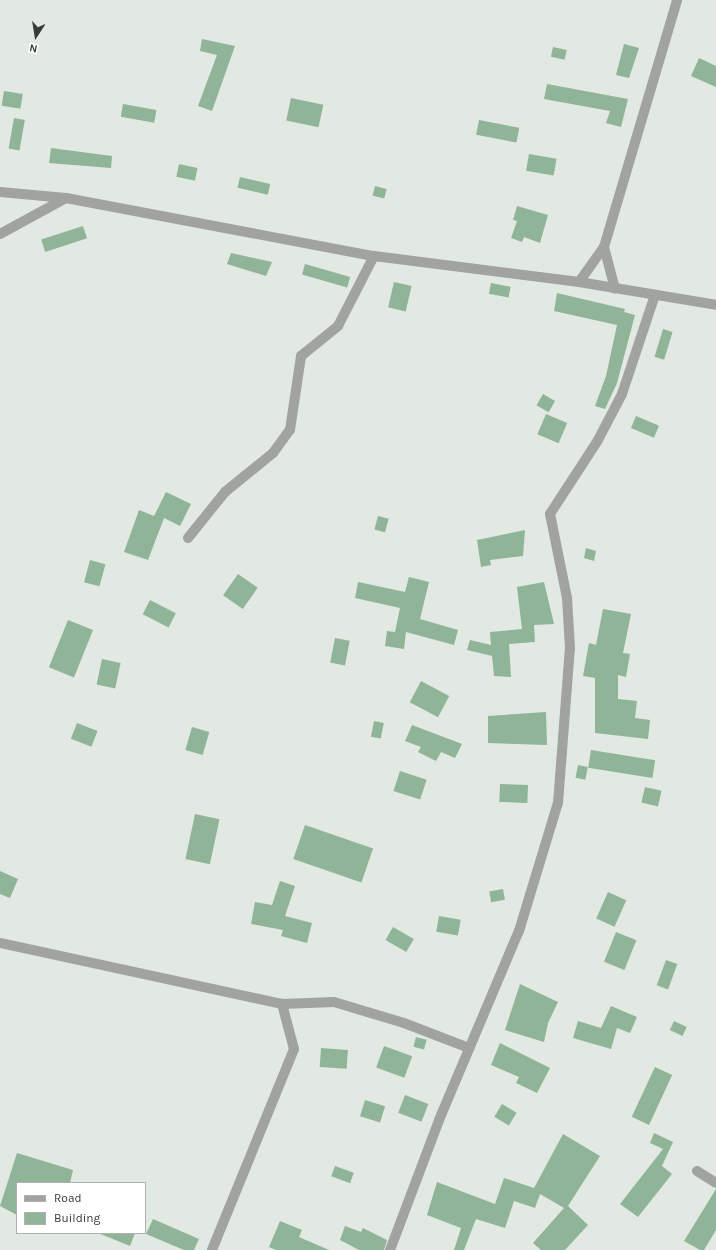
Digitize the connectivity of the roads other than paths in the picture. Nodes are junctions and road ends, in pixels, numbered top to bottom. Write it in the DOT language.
graph roads {
  1 [pos="677,0"];
  2 [pos="0,192"];
  3 [pos="66,198"];
  4 [pos="0,234"];
  5 [pos="604,247"];
  6 [pos="374,256"];
  7 [pos="579,282"];
  8 [pos="615,289"];
  9 [pos="655,295"];
  10 [pos="716,305"];
  11 [pos="188,538"];
  12 [pos="0,943"];
  13 [pos="282,1004"];
  14 [pos="469,1048"];
  15 [pos="697,1171"];
  16 [pos="716,1183"];
  17 [pos="212,1250"];
  18 [pos="390,1250"];
  1 -- 5 [label="street"];
  2 -- 3 [label="street"];
  3 -- 4 [label="street"];
  3 -- 6 [label="street"];
  5 -- 7 [label="street"];
  5 -- 8 [label="street"];
  6 -- 7 [label="street"];
  6 -- 11 [label="street"];
  7 -- 8 [label="street"];
  8 -- 9 [label="street"];
  9 -- 10 [label="street"];
  9 -- 14 [label="street"];
  12 -- 13 [label="street"];
  13 -- 14 [label="street"];
  13 -- 17 [label="street"];
  14 -- 18 [label="street"];
  15 -- 16 [label="street"];
}
